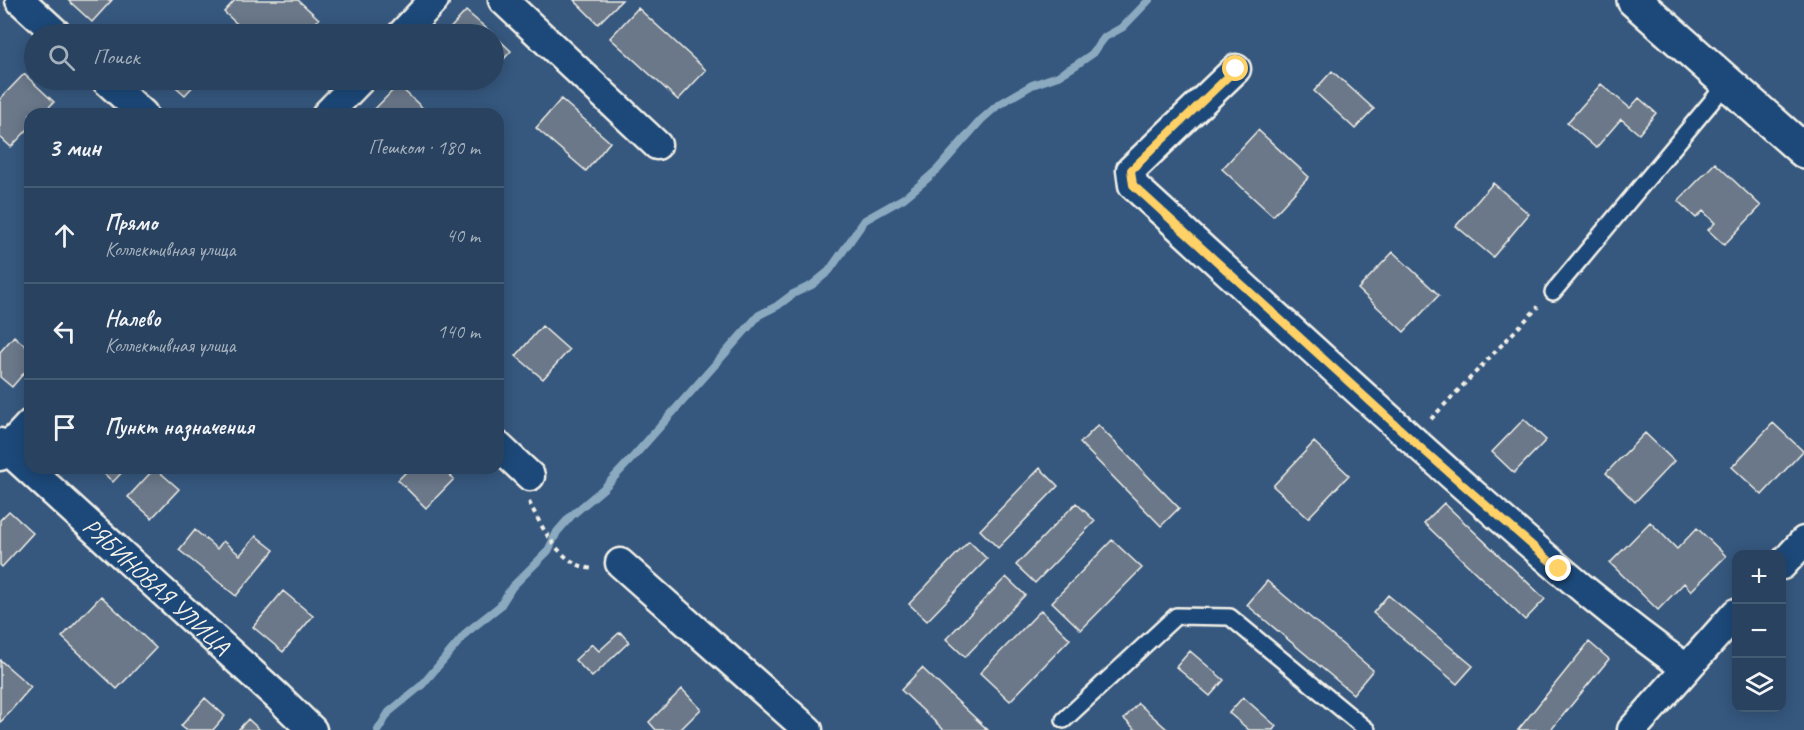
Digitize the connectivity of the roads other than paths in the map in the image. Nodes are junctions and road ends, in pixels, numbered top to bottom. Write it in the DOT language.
graph roads {
  1 [pos="20,0"];
  2 [pos="434,0"];
  3 [pos="503,0"];
  4 [pos="1634,0"];
  5 [pos="46,24"];
  6 [pos="411,24"];
  7 [pos="1236,69"];
  8 [pos="1727,83"];
  9 [pos="117,90"];
  10 [pos="350,90"];
  11 [pos="136,108"];
  12 [pos="333,108"];
  13 [pos="657,145"];
  14 [pos="1804,151"];
  15 [pos="1553,292"];
  16 [pos="24,429"];
  17 [pos="2,449"];
  18 [pos="504,452"];
  19 [pos="24,469"];
  20 [pos="30,474"];
  21 [pos="530,476"];
  22 [pos="1804,541"];
  23 [pos="1786,561"];
  24 [pos="620,563"];
  25 [pos="1732,619"];
  26 [pos="1686,668"];
  27 [pos="1064,720"];
  28 [pos="312,730"];
  29 [pos="808,730"];
  30 [pos="1367,730"];
  31 [pos="1632,730"];
  1 -- 5 [label="street"];
  2 -- 6 [label="street"];
  3 -- 13 [label="street"];
  4 -- 8 [label="street"];
  7 -- 26 [label="street"];
  8 -- 14 [label="street"];
  8 -- 15 [label="lane"];
  9 -- 11 [label="street"];
  10 -- 12 [label="street"];
  16 -- 17 [label="street"];
  17 -- 19 [label="street, РЯБИНОВАЯ УЛИЦА"];
  18 -- 21 [label="street"];
  20 -- 28 [label="street, РЯБИНОВАЯ УЛИЦА"];
  22 -- 23 [label="street"];
  24 -- 29 [label="street"];
  25 -- 26 [label="street"];
  26 -- 31 [label="street"];
  27 -- 30 [label="lane"];
}
